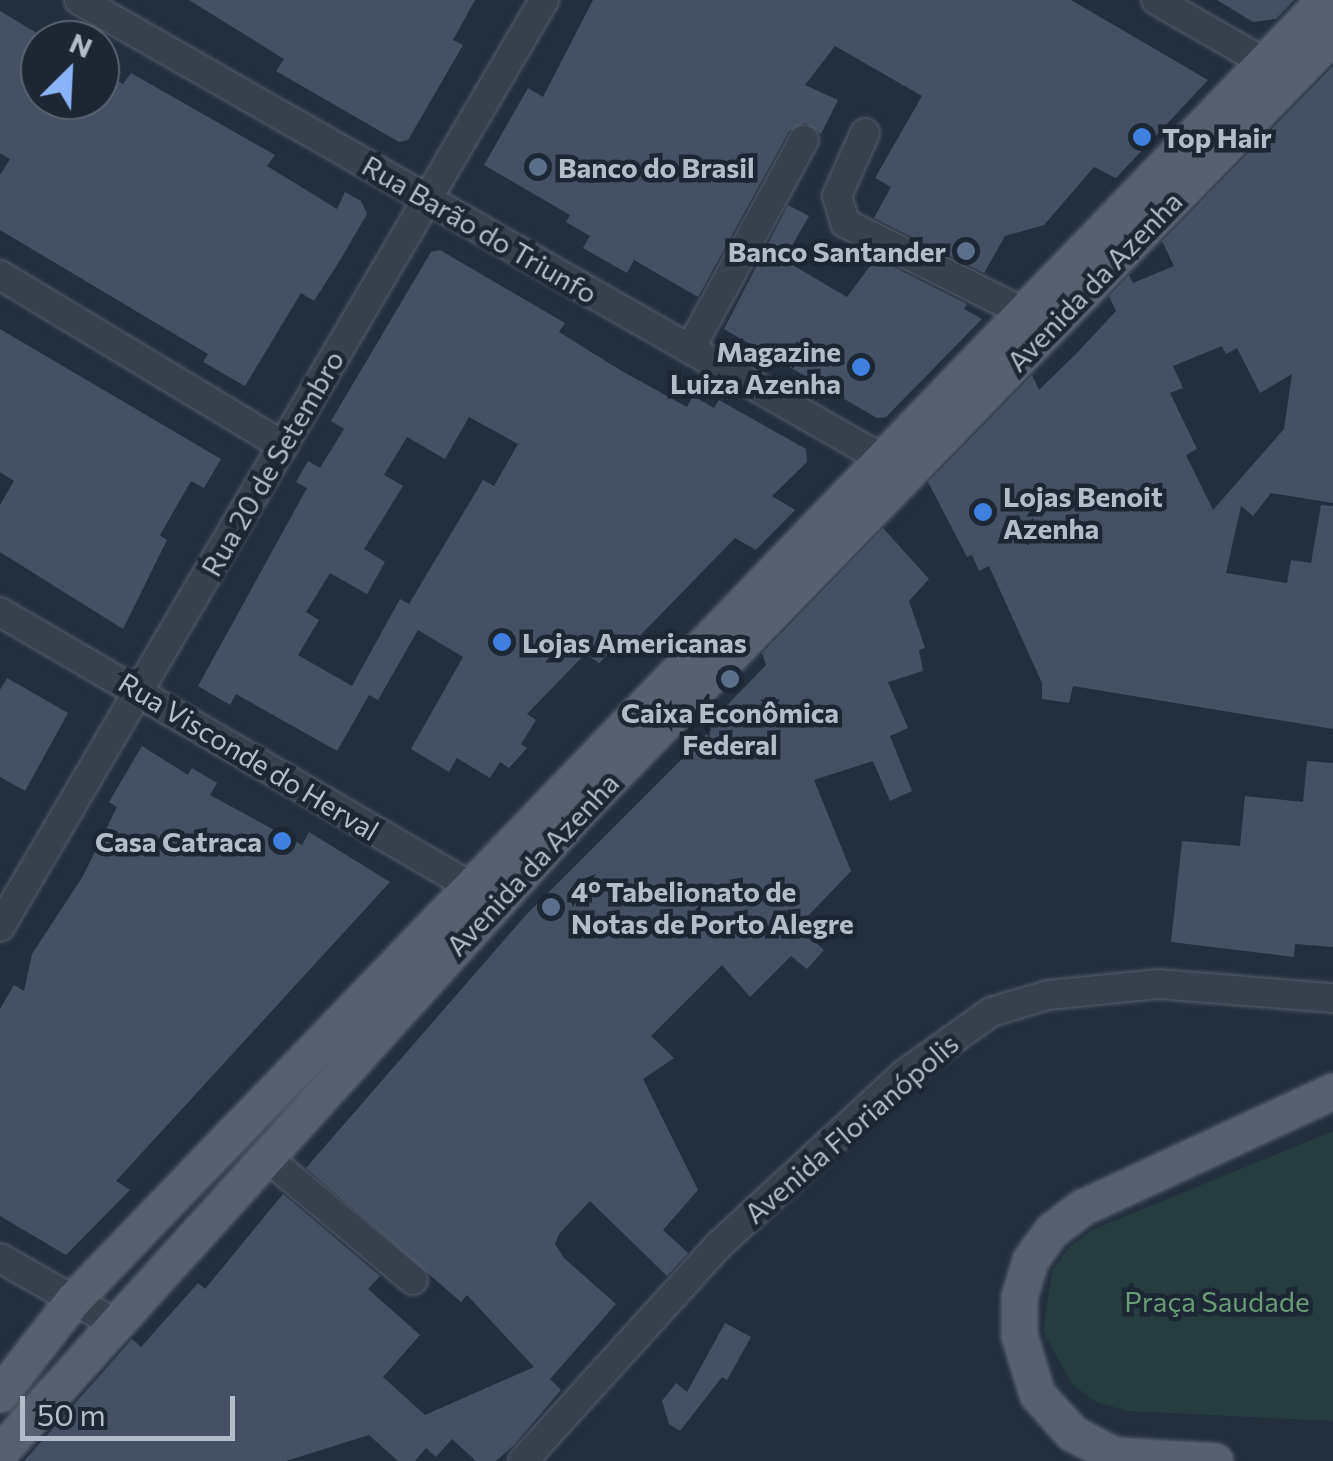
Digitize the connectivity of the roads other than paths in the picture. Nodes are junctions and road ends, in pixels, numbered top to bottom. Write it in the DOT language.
graph roads {
  1 [pos="78,0"];
  2 [pos="544,0"];
  3 [pos="1156,0"];
  4 [pos="1324,0"];
  5 [pos="1333,36"];
  6 [pos="1264,62"];
  7 [pos="865,133"];
  8 [pos="804,140"];
  9 [pos="428,199"];
  10 [pos="0,275"];
  11 [pos="1022,312"];
  12 [pos="690,349"];
  13 [pos="283,446"];
  14 [pos="881,458"];
  15 [pos="0,612"];
  16 [pos="138,690"];
  17 [pos="484,895"];
  18 [pos="0,926"];
  19 [pos="1333,998"];
  20 [pos="1333,1091"];
  21 [pos="266,1156"];
  22 [pos="0,1258"];
  23 [pos="413,1280"];
  24 [pos="74,1300"];
  25 [pos="114,1323"];
  26 [pos="0,1394"];
  27 [pos="0,1452"];
  28 [pos="523,1461"];
  29 [pos="1215,1461"];
  1 -- 9 [label="street, Rua Barão do Triunfo"];
  2 -- 9 [label="street, Rua 20 de Setembro"];
  3 -- 6 [label="street"];
  4 -- 6 [label="main road, Avenida da Azenha"];
  5 -- 17 [label="main road, Avenida da Azenha"];
  6 -- 11 [label="main road, Avenida da Azenha"];
  7 -- 11 [label="street"];
  8 -- 12 [label="street"];
  9 -- 12 [label="street, Rua Barão do Triunfo"];
  9 -- 13 [label="street, Rua 20 de Setembro"];
  10 -- 13 [label="street"];
  11 -- 14 [label="main road, Avenida da Azenha"];
  12 -- 14 [label="street, Rua Barão do Triunfo"];
  13 -- 16 [label="street, Rua 20 de Setembro"];
  14 -- 17 [label="main road, Avenida da Azenha"];
  15 -- 16 [label="street, Rua Visconde do Herval"];
  16 -- 17 [label="street, Rua Visconde do Herval"];
  16 -- 18 [label="street, Rua 20 de Setembro"];
  17 -- 21 [label="main road, Avenida da Azenha"];
  17 -- 24 [label="main road, Avenida da Azenha"];
  19 -- 28 [label="street, Avenida Florianópolis"];
  20 -- 29 [label="main road"];
  21 -- 23 [label="street"];
  21 -- 25 [label="main road, Avenida da Azenha"];
  22 -- 24 [label="street"];
  24 -- 25 [label="street"];
  24 -- 26 [label="main road, Avenida da Azenha"];
  25 -- 27 [label="main road, Avenida da Azenha"];
}
